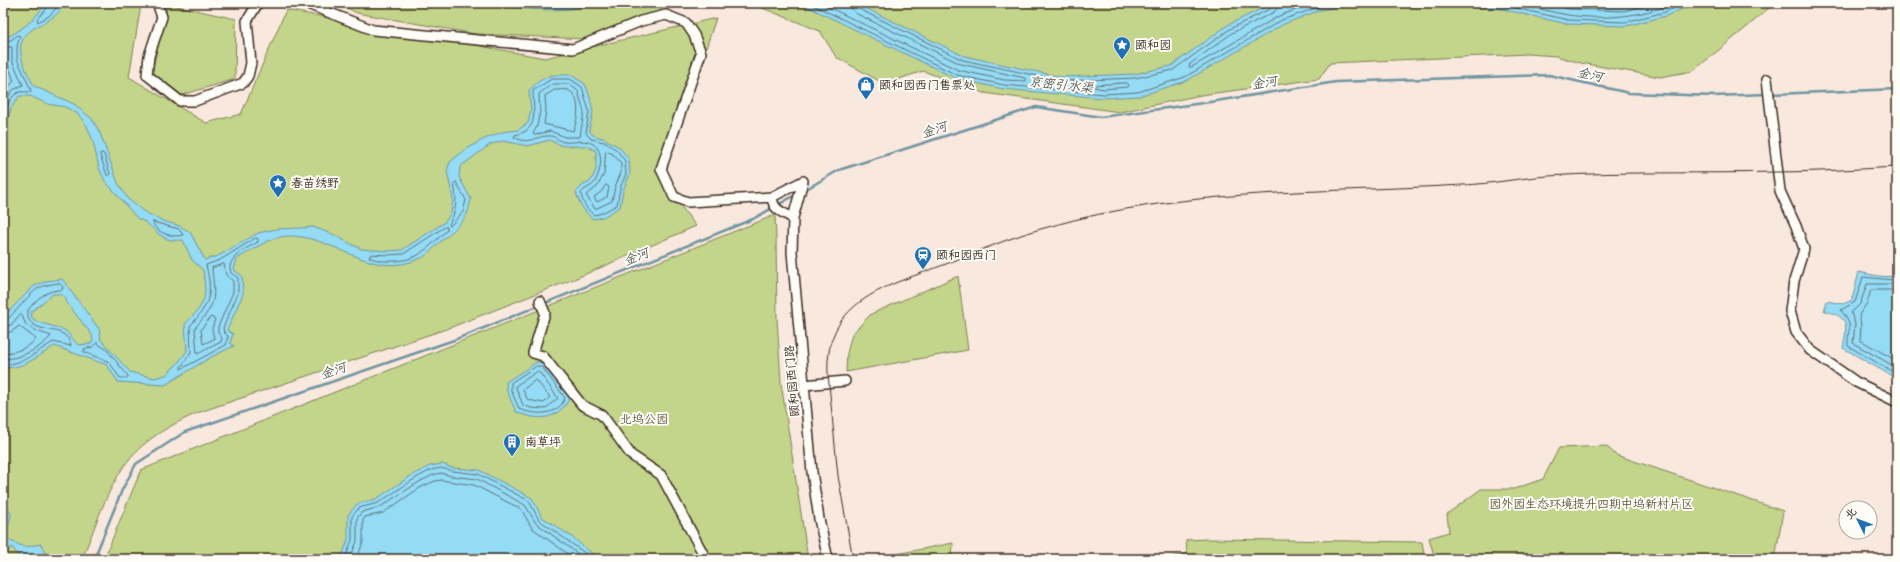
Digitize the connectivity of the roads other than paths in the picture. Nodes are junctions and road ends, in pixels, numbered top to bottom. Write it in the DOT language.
graph roads {
  1 [pos="157,3"];
  2 [pos="258,3"];
  3 [pos="305,3"];
  4 [pos="1767,83"];
  5 [pos="774,203"];
  6 [pos="793,218"];
  7 [pos="541,304"];
  8 [pos="845,381"];
  9 [pos="804,385"];
  10 [pos="1897,402"];
  11 [pos="706,559"];
  12 [pos="828,559"];
  1 -- 2 [label="street"];
  3 -- 5 [label="street"];
  4 -- 10 [label="street"];
  5 -- 6 [label="street"];
  5 -- 6 [label="street, 颐和园西门路"];
  6 -- 9 [label="street, 颐和园西门路"];
  7 -- 11 [label="street"];
  8 -- 9 [label="street"];
  9 -- 12 [label="street, 颐和园西门路"];
}
